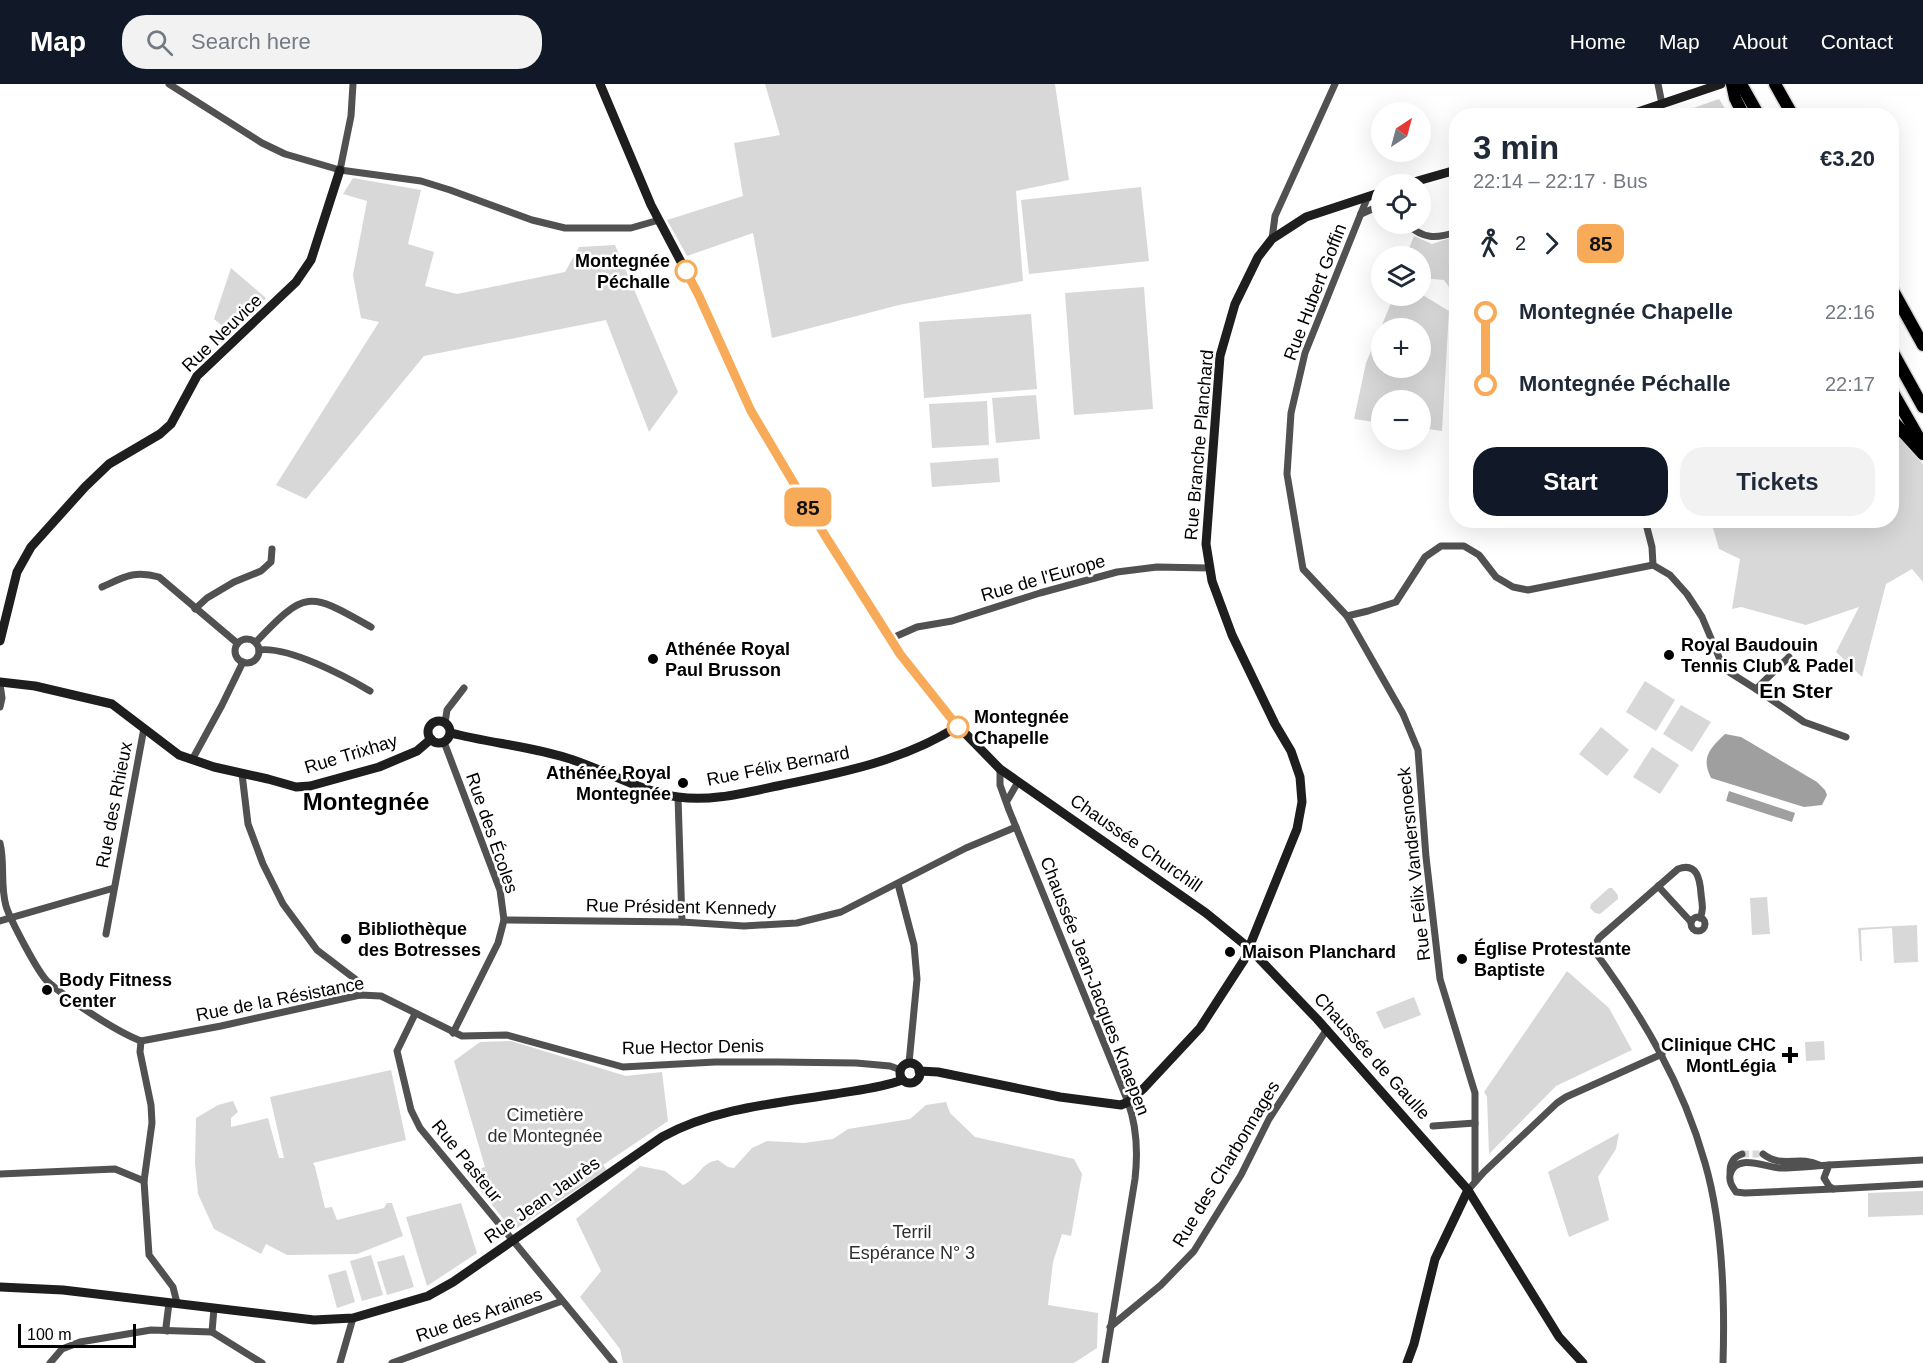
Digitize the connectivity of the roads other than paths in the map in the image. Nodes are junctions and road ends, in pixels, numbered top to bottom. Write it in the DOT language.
graph roads {
  1 [pos="169,84"];
  2 [pos="353,84"];
  3 [pos="600,84"];
  4 [pos="1335,84"];
  5 [pos="1658,84"];
  6 [pos="1721,84"];
  7 [pos="1732,84"];
  8 [pos="1775,84"];
  9 [pos="1741,92"];
  10 [pos="1662,104"];
  11 [pos="1650,108"];
  12 [pos="1743,108"];
  13 [pos="1753,108"];
  14 [pos="1788,108"];
  15 [pos="340,170"];
  16 [pos="1449,172"];
  17 [pos="1431,177"];
  18 [pos="1371,195"];
  19 [pos="1368,196"];
  20 [pos="1371,210"];
  21 [pos="1361,214"];
  22 [pos="659,220"];
  23 [pos="1421,234"];
  24 [pos="1449,234"];
  25 [pos="1272,239"];
  26 [pos="1899,302"];
  27 [pos="1923,345"];
  28 [pos="1899,364"];
  29 [pos="1899,403"];
  30 [pos="1923,407"];
  31 [pos="1899,428"];
  32 [pos="1923,445"];
  33 [pos="1923,454"];
  34 [pos="1647,528"];
  35 [pos="272,549"];
  36 [pos="1653,564"];
  37 [pos="1209,568"];
  38 [pos="102,587"];
  39 [pos="195,609"];
  40 [pos="1347,616"];
  41 [pos="371,627"];
  42 [pos="890,639"];
  43 [pos="0,641"];
  44 [pos="256,642"];
  45 [pos="237,643"];
  46 [pos="259,650"];
  47 [pos="1789,657"];
  48 [pos="243,662"];
  49 [pos="0,683"];
  50 [pos="464,688"];
  51 [pos="1756,688"];
  52 [pos="370,691"];
  53 [pos="0,707"];
  54 [pos="445,723"];
  55 [pos="958,726"];
  56 [pos="144,728"];
  57 [pos="451,733"];
  58 [pos="1846,737"];
  59 [pos="431,739"];
  60 [pos="444,742"];
  61 [pos="192,760"];
  62 [pos="1000,769"];
  63 [pos="242,774"];
  64 [pos="1018,782"];
  65 [pos="678,797"];
  66 [pos="1007,801"];
  67 [pos="1016,827"];
  68 [pos="0,843"];
  69 [pos="898,884"];
  70 [pos="1658,886"];
  71 [pos="114,888"];
  72 [pos="1700,918"];
  73 [pos="12,919"];
  74 [pos="504,920"];
  75 [pos="0,921"];
  76 [pos="682,922"];
  77 [pos="1691,922"];
  78 [pos="106,934"];
  79 [pos="1249,948"];
  80 [pos="360,995"];
  81 [pos="415,1014"];
  82 [pos="1327,1029"];
  83 [pos="453,1033"];
  84 [pos="141,1041"];
  85 [pos="1662,1054"];
  86 [pos="909,1063"];
  87 [pos="901,1070"];
  88 [pos="919,1071"];
  89 [pos="902,1080"];
  90 [pos="1128,1102"];
  91 [pos="1475,1123"];
  92 [pos="1433,1126"];
  93 [pos="1742,1154"];
  94 [pos="1763,1154"];
  95 [pos="1923,1160"];
  96 [pos="1821,1166"];
  97 [pos="1829,1166"];
  98 [pos="0,1174"];
  99 [pos="1730,1175"];
  100 [pos="1475,1180"];
  101 [pos="144,1181"];
  102 [pos="1923,1184"];
  103 [pos="1833,1189"];
  104 [pos="1468,1190"];
  105 [pos="512,1241"];
  106 [pos="0,1287"];
  107 [pos="562,1301"];
  108 [pos="173,1303"];
  109 [pos="214,1308"];
  110 [pos="352,1318"];
  111 [pos="1110,1327"];
  112 [pos="167,1331"];
  113 [pos="212,1332"];
  114 [pos="609,1361"];
  115 [pos="50,1363"];
  116 [pos="262,1363"];
  117 [pos="340,1363"];
  118 [pos="392,1363"];
  119 [pos="1105,1363"];
  120 [pos="1407,1363"];
  121 [pos="1583,1363"];
  122 [pos="1723,1363"];
  1 -- 15 [label="street"];
  2 -- 15 [label="street"];
  3 -- 22 [label="street, Chaussée Churchill"];
  4 -- 25 [label="street, Rue Branche Planchard"];
  5 -- 10 [label="street"];
  6 -- 10 [label="street"];
  7 -- 9 [label="highway"];
  8 -- 14 [label="highway"];
  9 -- 12 [label="highway"];
  9 -- 13 [label="highway"];
  10 -- 11 [label="street"];
  15 -- 22 [label="street"];
  15 -- 43 [label="street, Rue Neuvice"];
  16 -- 17 [label="street"];
  18 -- 19 [label="street"];
  19 -- 21 [label="street, Rue Hubert Goffin"];
  19 -- 25 [label="street"];
  20 -- 21 [label="street"];
  21 -- 40 [label="street, Rue Hubert Goffin"];
  22 -- 42 [label="street, Chaussée Churchill"];
  23 -- 24 [label="street"];
  25 -- 37 [label="street, Rue Branche Planchard"];
  26 -- 27 [label="highway"];
  28 -- 30 [label="highway"];
  29 -- 32 [label="highway"];
  31 -- 33 [label="highway"];
  34 -- 36 [label="street"];
  35 -- 39 [label="street"];
  36 -- 40 [label="street"];
  36 -- 51 [label="street"];
  37 -- 42 [label="street, Rue de l'Europe"];
  37 -- 79 [label="street, Rue Branche Planchard"];
  38 -- 39 [label="street"];
  39 -- 45 [label="street"];
  40 -- 91 [label="street, Rue Félix Vandersnoeck"];
  41 -- 44 [label="street"];
  42 -- 55 [label="street, Chaussée Churchill"];
  44 -- 45 [label="street"];
  44 -- 46 [label="street"];
  45 -- 48 [label="street"];
  46 -- 48 [label="street"];
  46 -- 52 [label="street"];
  47 -- 51 [label="street"];
  48 -- 61 [label="street"];
  49 -- 53 [label="street"];
  49 -- 56 [label="street, Rue Trixhay"];
  50 -- 54 [label="street, Rue Trixhay"];
  51 -- 58 [label="street"];
  54 -- 57 [label="street"];
  54 -- 59 [label="street, Rue Trixhay"];
  55 -- 62 [label="street, Chaussée Churchill"];
  55 -- 65 [label="street, Rue Félix Bernard"];
  56 -- 61 [label="street, Rue Trixhay"];
  56 -- 71 [label="street, Rue des Rhieux"];
  57 -- 60 [label="street"];
  57 -- 65 [label="street, Rue Félix Bernard"];
  59 -- 60 [label="street"];
  59 -- 63 [label="street, Rue Trixhay"];
  60 -- 74 [label="street, Rue des Écoles"];
  61 -- 63 [label="street, Rue Trixhay"];
  62 -- 64 [label="street, Chaussée Churchill"];
  62 -- 66 [label="street, Chaussée Jean-Jacques Knaepen"];
  63 -- 80 [label="street"];
  64 -- 66 [label="street"];
  64 -- 79 [label="street, Chaussée Churchill"];
  65 -- 76 [label="street"];
  66 -- 67 [label="street, Chaussée Jean-Jacques Knaepen"];
  67 -- 69 [label="street, Rue Président Kennedy"];
  67 -- 90 [label="street, Chaussée Jean-Jacques Knaepen"];
  68 -- 73 [label="street"];
  69 -- 76 [label="street, Rue Président Kennedy"];
  69 -- 86 [label="street"];
  70 -- 72 [label="street"];
  70 -- 77 [label="street"];
  70 -- 85 [label="street"];
  71 -- 73 [label="street, Rue des Rhieux"];
  71 -- 78 [label="street, Rue des Rhieux"];
  72 -- 77 [label="street"];
  72 -- 77 [label="street"];
  73 -- 75 [label="street, Rue des Rhieux"];
  73 -- 84 [label="street"];
  74 -- 76 [label="street, Rue Président Kennedy"];
  74 -- 83 [label="street, Rue des Écoles"];
  79 -- 82 [label="street, Chaussée de Gaulle"];
  79 -- 90 [label="street, Rue Branche Planchard"];
  80 -- 81 [label="street, Rue de la Résistance"];
  80 -- 84 [label="street, Rue de la Résistance"];
  81 -- 83 [label="street, Rue de la Résistance"];
  81 -- 105 [label="street, Rue Pasteur"];
  82 -- 104 [label="street, Chaussée de Gaulle"];
  82 -- 111 [label="street, Rue des Charbonnages"];
  83 -- 87 [label="street, Rue Hector Denis"];
  84 -- 101 [label="street"];
  85 -- 100 [label="street"];
  85 -- 122 [label="street"];
  86 -- 87 [label="street"];
  86 -- 88 [label="street"];
  87 -- 89 [label="street"];
  88 -- 89 [label="street"];
  88 -- 90 [label="street"];
  89 -- 105 [label="street, Rue Jean Jaurès"];
  90 -- 111 [label="street, Chaussée Jean-Jacques Knaepen"];
  91 -- 92 [label="street"];
  91 -- 100 [label="street, Rue Félix Vandersnoeck"];
  93 -- 99 [label="street"];
  94 -- 96 [label="street"];
  95 -- 97 [label="street"];
  96 -- 97 [label="street"];
  96 -- 99 [label="street"];
  97 -- 103 [label="street"];
  98 -- 101 [label="street"];
  99 -- 103 [label="street"];
  100 -- 104 [label="street"];
  101 -- 108 [label="street"];
  102 -- 103 [label="street"];
  104 -- 120 [label="street"];
  104 -- 121 [label="street, Chaussée de Gaulle"];
  105 -- 107 [label="street, Rue Pasteur"];
  105 -- 110 [label="street, Rue Jean Jaurès"];
  106 -- 108 [label="street, Rue Jean Jaurès"];
  107 -- 114 [label="street, Rue Pasteur"];
  107 -- 118 [label="street, Rue des Araines"];
  108 -- 109 [label="street, Rue Jean Jaurès"];
  108 -- 112 [label="street"];
  109 -- 110 [label="street, Rue Jean Jaurès"];
  109 -- 113 [label="street"];
  110 -- 117 [label="street"];
  111 -- 119 [label="street, Chaussée Jean-Jacques Knaepen"];
  112 -- 113 [label="street"];
  112 -- 115 [label="street"];
  113 -- 116 [label="street"];
}
